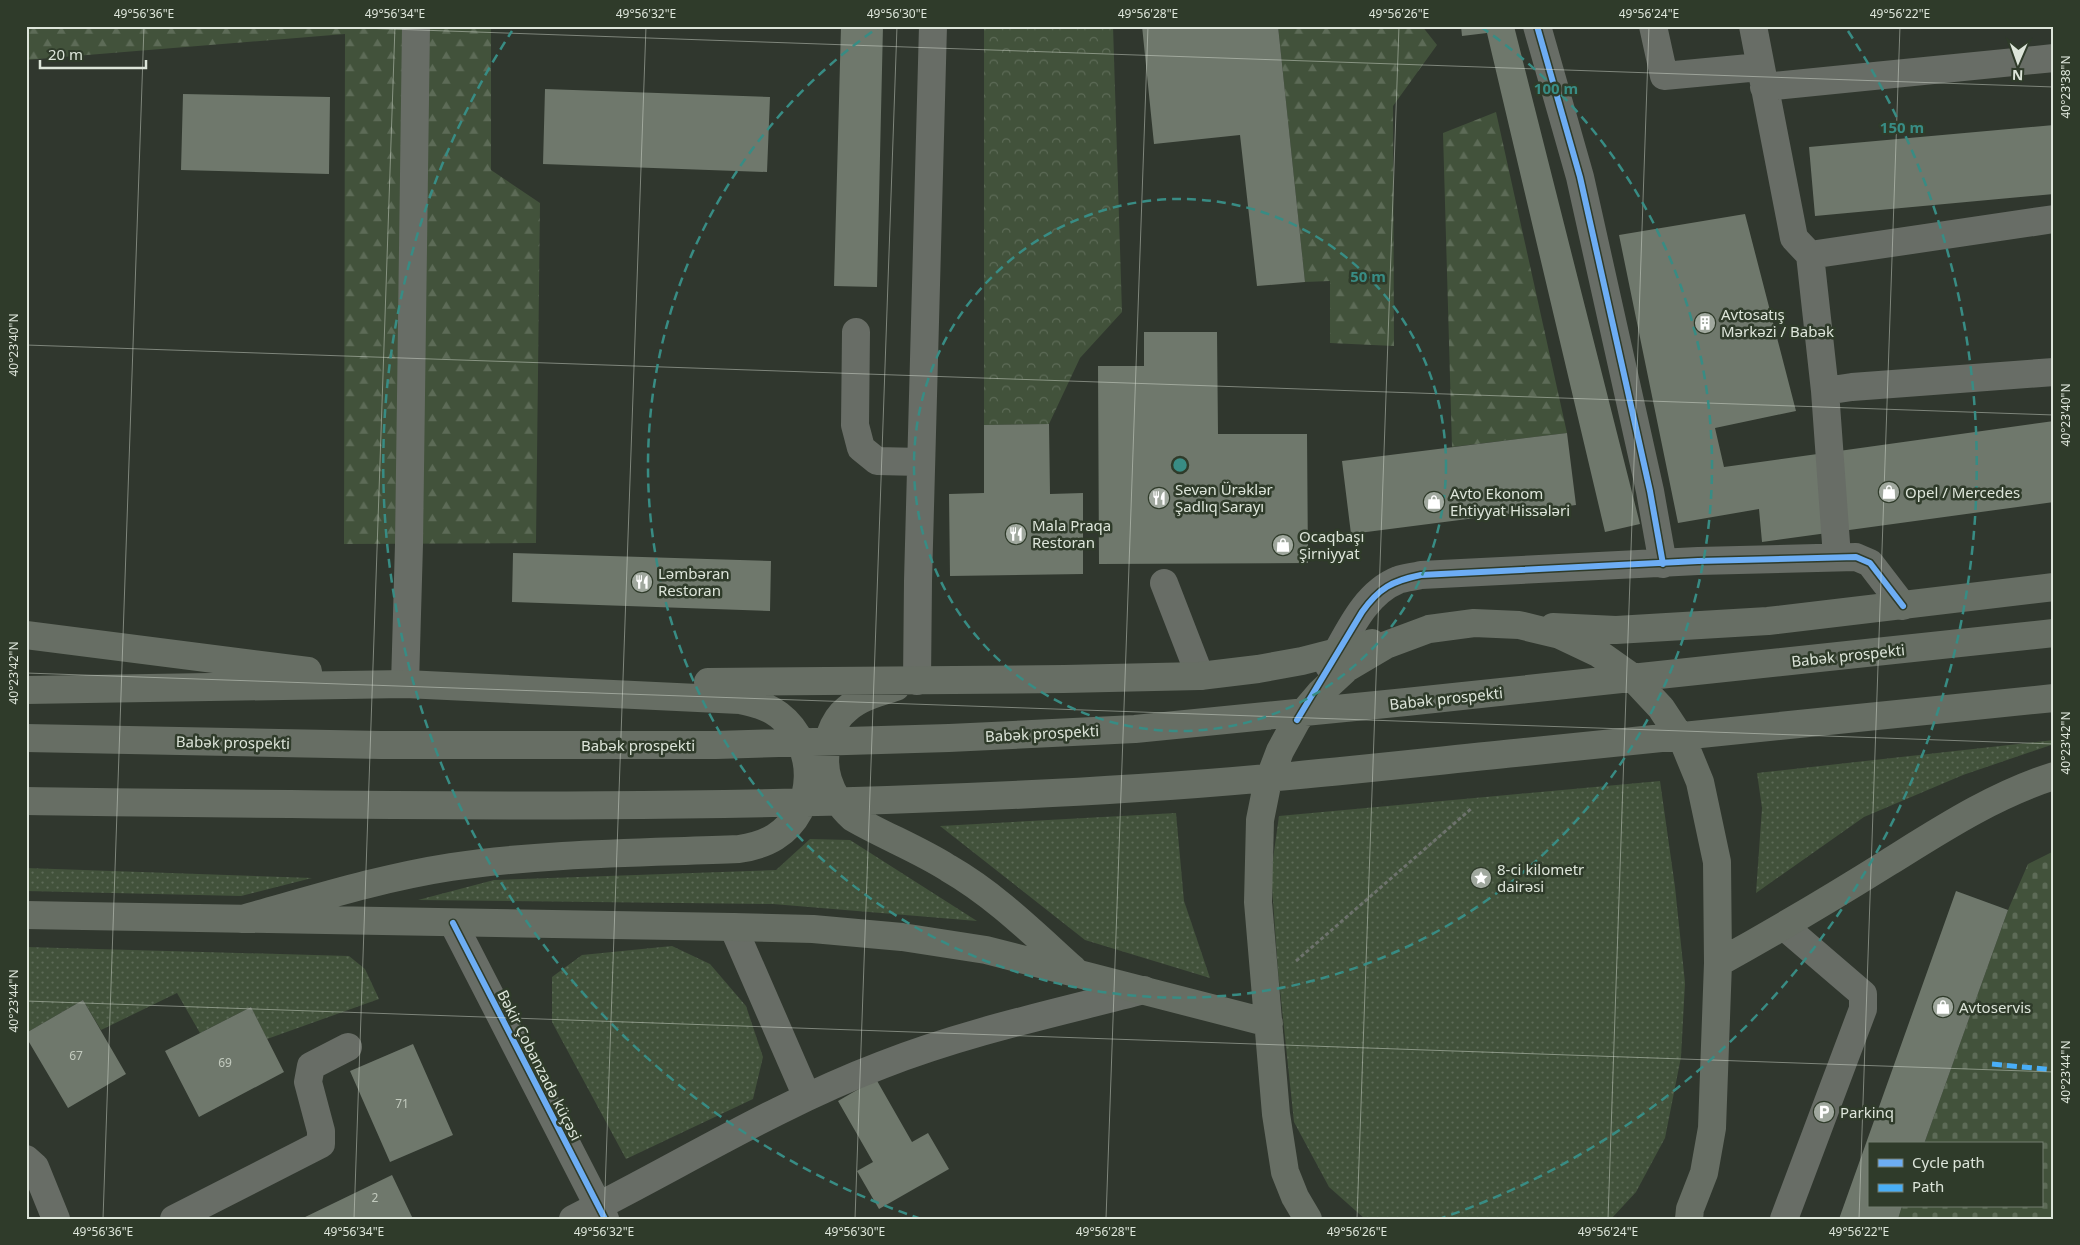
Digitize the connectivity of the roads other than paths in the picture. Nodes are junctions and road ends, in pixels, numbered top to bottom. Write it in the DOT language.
graph roads {
  1 [pos="416,26"];
  2 [pos="933,26"];
  3 [pos="1536,26"];
  4 [pos="1653,26"];
  5 [pos="1753,26"];
  6 [pos="2054,58"];
  7 [pos="1762,77"];
  8 [pos="2054,219"];
  9 [pos="1810,256"];
  10 [pos="856,332"];
  11 [pos="2054,372"];
  12 [pos="1825,391"];
  13 [pos="921,462"];
  14 [pos="1837,557"];
  15 [pos="1663,564"];
  16 [pos="1164,582"];
  17 [pos="2054,587"];
  18 [pos="1903,606"];
  19 [pos="1519,625"];
  20 [pos="1429,629"];
  21 [pos="2054,633"];
  22 [pos="26,635"];
  23 [pos="1338,652"];
  24 [pos="1200,676"];
  25 [pos="917,681"];
  26 [pos="405,684"];
  27 [pos="26,690"];
  28 [pos="2054,698"];
  29 [pos="1297,720"];
  30 [pos="26,738"];
  31 [pos="2054,776"];
  32 [pos="26,801"];
  33 [pos="26,915"];
  34 [pos="242,919"];
  35 [pos="453,923"];
  36 [pos="733,926"];
  37 [pos="1785,927"];
  38 [pos="1718,963"];
  39 [pos="1075,971"];
  40 [pos="1144,990"];
  41 [pos="1269,1023"];
  42 [pos="348,1047"];
  43 [pos="807,1097"];
  44 [pos="26,1159"];
  45 [pos="601,1213"];
  46 [pos="1687,1216"];
  47 [pos="56,1219"];
  48 [pos="174,1219"];
  49 [pos="573,1219"];
  50 [pos="1308,1219"];
  51 [pos="1784,1219"];
  1 -- 26 [label="street"];
  2 -- 13 [label="street"];
  3 -- 15 [label="street"];
  4 -- 7 [label="street"];
  5 -- 7 [label="street"];
  6 -- 7 [label="street"];
  7 -- 9 [label="street"];
  8 -- 9 [label="street"];
  9 -- 12 [label="street"];
  10 -- 13 [label="street"];
  11 -- 12 [label="street"];
  12 -- 14 [label="street"];
  13 -- 25 [label="street"];
  14 -- 15 [label="street"];
  14 -- 18 [label="street"];
  15 -- 23 [label="street"];
  16 -- 24 [label="street"];
  17 -- 18 [label="main road"];
  18 -- 19 [label="main road"];
  19 -- 20 [label="main road"];
  19 -- 38 [label="main road"];
  20 -- 23 [label="main road"];
  20 -- 29 [label="main road"];
  21 -- 30 [label="main road, Babək prospekti"];
  22 -- 26 [label="main road"];
  23 -- 24 [label="main road"];
  23 -- 29 [label="street"];
  24 -- 25 [label="main road"];
  25 -- 26 [label="main road"];
  25 -- 39 [label="main road"];
  26 -- 27 [label="main road"];
  26 -- 34 [label="main road"];
  28 -- 32 [label="main road"];
  29 -- 41 [label="main road"];
  31 -- 37 [label="main road"];
  33 -- 34 [label="main road"];
  34 -- 35 [label="main road"];
  35 -- 36 [label="main road"];
  35 -- 45 [label="street, Bəkir Çobanzadə küçəsi"];
  36 -- 39 [label="main road"];
  36 -- 43 [label="street"];
  37 -- 38 [label="main road"];
  37 -- 51 [label="street"];
  38 -- 46 [label="main road"];
  39 -- 40 [label="main road"];
  40 -- 41 [label="main road"];
  40 -- 43 [label="street"];
  41 -- 50 [label="main road"];
  42 -- 48 [label="street"];
  43 -- 45 [label="street"];
  44 -- 47 [label="street"];
  45 -- 49 [label="street"];
}
